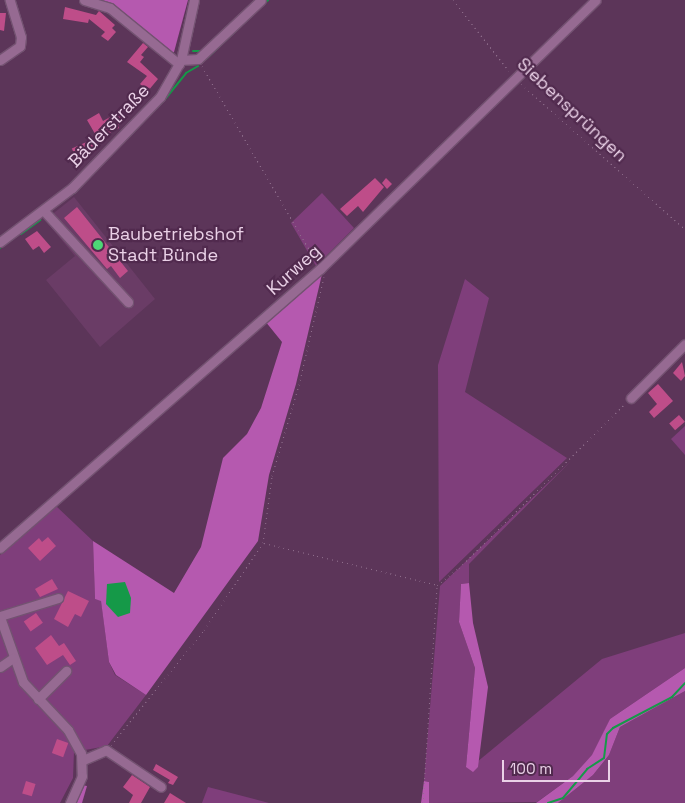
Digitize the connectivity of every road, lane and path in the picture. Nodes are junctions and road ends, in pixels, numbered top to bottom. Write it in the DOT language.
graph roads {
  1 [pos="10,0"];
  2 [pos="84,0"];
  3 [pos="194,0"];
  4 [pos="261,0"];
  5 [pos="454,0"];
  6 [pos="596,0"];
  7 [pos="198,59"];
  8 [pos="0,60"];
  9 [pos="180,62"];
  10 [pos="515,79"];
  11 [pos="44,211"];
  12 [pos="685,229"];
  13 [pos="0,242"];
  14 [pos="328,262"];
  15 [pos="320,269"];
  16 [pos="128,302"];
  17 [pos="685,344"];
  18 [pos="631,398"];
  19 [pos="263,543"];
  20 [pos="0,548"];
  21 [pos="437,585"];
  22 [pos="58,598"];
  23 [pos="0,616"];
  24 [pos="13,658"];
  25 [pos="0,667"];
  26 [pos="66,671"];
  27 [pos="38,699"];
  28 [pos="106,750"];
  29 [pos="82,760"];
  30 [pos="161,786"];
  31 [pos="70,803"];
  32 [pos="423,803"];
  1 -- 8 [label="street"];
  2 -- 9 [label="street"];
  3 -- 9 [label="street, Bäderstraße"];
  4 -- 7 [label="street"];
  5 -- 10 [label="path, Siebensprüngen"];
  6 -- 10 [label="street, Kurweg"];
  7 -- 9 [label="street"];
  7 -- 15 [label="path"];
  9 -- 11 [label="street, Bäderstraße"];
  10 -- 12 [label="path, Siebensprüngen"];
  10 -- 14 [label="street, Kurweg"];
  11 -- 13 [label="street, Bäderstraße"];
  11 -- 16 [label="street"];
  14 -- 15 [label="street, Kurweg"];
  14 -- 19 [label="path"];
  15 -- 20 [label="street, Kurweg"];
  17 -- 18 [label="street"];
  18 -- 21 [label="path"];
  19 -- 21 [label="path"];
  19 -- 28 [label="path"];
  21 -- 32 [label="path"];
  22 -- 23 [label="street"];
  23 -- 24 [label="street"];
  24 -- 25 [label="street"];
  24 -- 27 [label="street"];
  26 -- 27 [label="street"];
  27 -- 29 [label="street"];
  28 -- 29 [label="street"];
  28 -- 30 [label="street"];
  29 -- 31 [label="street"];
}
